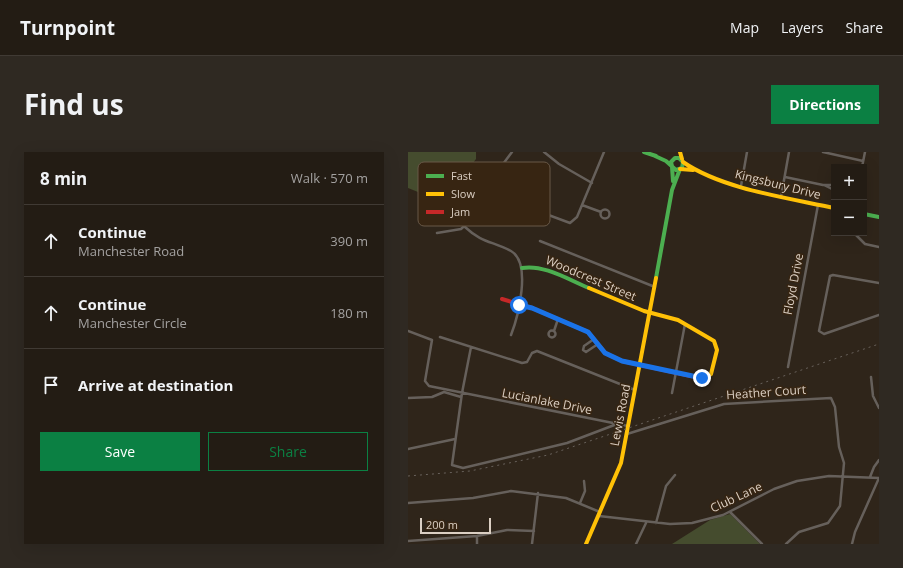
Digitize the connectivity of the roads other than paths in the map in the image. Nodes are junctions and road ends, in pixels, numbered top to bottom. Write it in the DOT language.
graph roads {
  1 [pos="512,152"];
  2 [pos="544,152"];
  3 [pos="604,152"];
  4 [pos="644,152"];
  5 [pos="679,152"];
  6 [pos="747,152"];
  7 [pos="789,152"];
  8 [pos="823,152"];
  9 [pos="865,152"];
  10 [pos="655,156"];
  11 [pos="674,159"];
  12 [pos="683,161"];
  13 [pos="863,161"];
  14 [pos="505,162"];
  15 [pos="862,164"];
  16 [pos="672,166"];
  17 [pos="680,169"];
  18 [pos="696,171"];
  19 [pos="785,176"];
  20 [pos="592,183"];
  21 [pos="823,185"];
  22 [pos="831,185"];
  23 [pos="741,187"];
  24 [pos="831,189"];
  25 [pos="672,190"];
  26 [pos="781,197"];
  27 [pos="582,205"];
  28 [pos="818,205"];
  29 [pos="831,207"];
  30 [pos="601,212"];
  31 [pos="867,215"];
  32 [pos="550,216"];
  33 [pos="879,217"];
  34 [pos="465,227"];
  35 [pos="437,233"];
  36 [pos="857,236"];
  37 [pos="540,241"];
  38 [pos="879,247"];
  39 [pos="522,268"];
  40 [pos="879,283"];
  41 [pos="655,287"];
  42 [pos="502,299"];
  43 [pos="519,305"];
  44 [pos="650,313"];
  45 [pos="879,315"];
  46 [pos="558,319"];
  47 [pos="685,324"];
  48 [pos="408,331"];
  49 [pos="554,331"];
  50 [pos="511,335"];
  51 [pos="440,337"];
  52 [pos="594,339"];
  53 [pos="598,344"];
  54 [pos="471,347"];
  55 [pos="640,366"];
  56 [pos="788,367"];
  57 [pos="676,373"];
  58 [pos="871,378"];
  59 [pos="635,390"];
  60 [pos="462,393"];
  61 [pos="672,393"];
  62 [pos="461,397"];
  63 [pos="408,398"];
  64 [pos="879,408"];
  65 [pos="617,424"];
  66 [pos="629,426"];
  67 [pos="627,434"];
  68 [pos="455,439"];
  69 [pos="408,449"];
  70 [pos="879,460"];
  71 [pos="675,475"];
  72 [pos="842,476"];
  73 [pos="870,477"];
  74 [pos="879,478"];
  75 [pos="584,481"];
  76 [pos="538,493"];
  77 [pos="408,503"];
  78 [pos="580,503"];
  79 [pos="730,512"];
  80 [pos="600,514"];
  81 [pos="646,522"];
  82 [pos="656,523"];
  83 [pos="534,531"];
  84 [pos="477,536"];
  85 [pos="408,541"];
  86 [pos="477,544"];
  87 [pos="532,544"];
  88 [pos="586,544"];
  89 [pos="636,544"];
  90 [pos="762,544"];
  91 [pos="786,544"];
  92 [pos="852,544"];
  1 -- 14 [label="street"];
  2 -- 20 [label="street"];
  3 -- 20 [label="street"];
  4 -- 10 [label="street, Kingsbury Drive"];
  5 -- 11 [label="street"];
  5 -- 12 [label="street"];
  6 -- 23 [label="street"];
  7 -- 19 [label="street"];
  8 -- 13 [label="street"];
  9 -- 13 [label="street"];
  10 -- 11 [label="street, Kingsbury Drive"];
  10 -- 16 [label="street, Kingsbury Drive"];
  11 -- 12 [label="street, Kingsbury Drive"];
  11 -- 16 [label="street"];
  12 -- 17 [label="street"];
  12 -- 18 [label="street, Kingsbury Drive"];
  13 -- 15 [label="street"];
  16 -- 17 [label="street, Kingsbury Drive"];
  16 -- 25 [label="street, Lewis Road"];
  17 -- 18 [label="street, Kingsbury Drive"];
  17 -- 25 [label="street, Lewis Road"];
  18 -- 23 [label="street, Kingsbury Drive"];
  19 -- 21 [label="street"];
  19 -- 26 [label="street"];
  20 -- 27 [label="street"];
  21 -- 22 [label="street"];
  21 -- 24 [label="street"];
  23 -- 26 [label="street, Kingsbury Drive"];
  25 -- 41 [label="street, Lewis Road"];
  26 -- 28 [label="street, Kingsbury Drive"];
  27 -- 30 [label="street"];
  27 -- 32 [label="street"];
  28 -- 29 [label="street, Kingsbury Drive"];
  28 -- 56 [label="street, Floyd Drive"];
  31 -- 33 [label="street"];
  34 -- 35 [label="street"];
  34 -- 39 [label="street"];
  36 -- 38 [label="street"];
  37 -- 41 [label="street"];
  39 -- 43 [label="street"];
  39 -- 44 [label="street, Woodcrest Street"];
  40 -- 45 [label="street"];
  41 -- 44 [label="street, Lewis Road"];
  42 -- 43 [label="street"];
  43 -- 46 [label="street"];
  43 -- 50 [label="street"];
  44 -- 47 [label="street, Woodcrest Street"];
  44 -- 55 [label="street, Lewis Road"];
  46 -- 49 [label="street"];
  46 -- 52 [label="street"];
  47 -- 57 [label="street"];
  47 -- 57 [label="street, Woodcrest Street"];
  48 -- 60 [label="street, Lucianlake Drive"];
  51 -- 54 [label="street"];
  52 -- 53 [label="street"];
  52 -- 53 [label="street"];
  53 -- 55 [label="street"];
  54 -- 59 [label="street"];
  54 -- 60 [label="street"];
  55 -- 57 [label="street"];
  55 -- 59 [label="street, Lewis Road"];
  57 -- 61 [label="street"];
  58 -- 64 [label="street"];
  59 -- 66 [label="street, Lewis Road"];
  60 -- 62 [label="street"];
  60 -- 65 [label="street, Lucianlake Drive"];
  62 -- 63 [label="street"];
  62 -- 68 [label="street"];
  65 -- 66 [label="street, Lucianlake Drive"];
  65 -- 68 [label="street"];
  66 -- 67 [label="street, Lewis Road"];
  67 -- 72 [label="street, Heather Court"];
  67 -- 80 [label="street, Lewis Road"];
  68 -- 69 [label="street"];
  70 -- 73 [label="street"];
  71 -- 82 [label="street"];
  72 -- 73 [label="street, Club Lane"];
  72 -- 79 [label="street, Club Lane"];
  72 -- 91 [label="street"];
  73 -- 74 [label="street, Club Lane"];
  74 -- 92 [label="street"];
  75 -- 78 [label="street"];
  76 -- 77 [label="street, Club Lane"];
  76 -- 78 [label="street, Club Lane"];
  76 -- 83 [label="street"];
  78 -- 80 [label="street, Club Lane"];
  79 -- 82 [label="street, Club Lane"];
  79 -- 90 [label="street"];
  80 -- 81 [label="street, Club Lane"];
  80 -- 88 [label="street, Lewis Road"];
  81 -- 82 [label="street, Club Lane"];
  81 -- 89 [label="street"];
  83 -- 84 [label="street"];
  83 -- 87 [label="street"];
  84 -- 85 [label="street"];
  84 -- 86 [label="street"];
}
